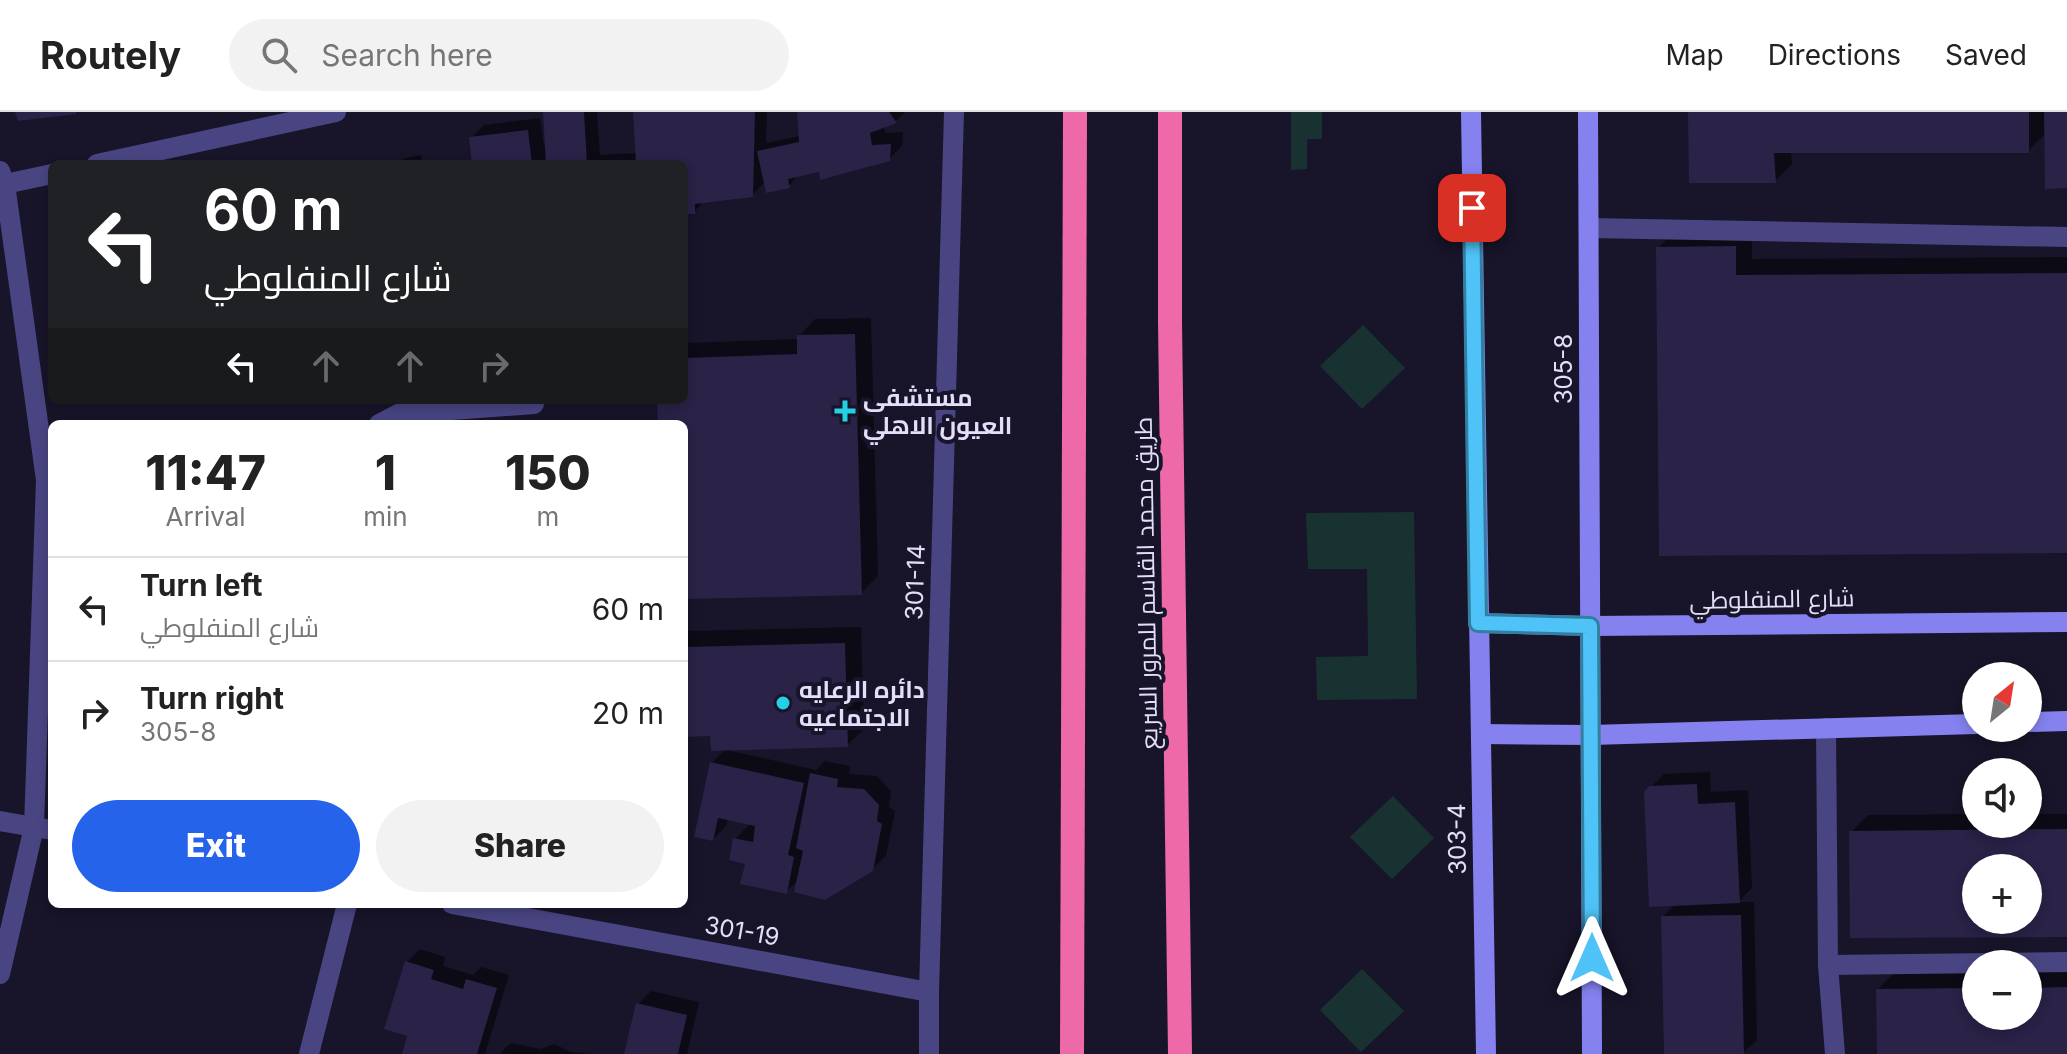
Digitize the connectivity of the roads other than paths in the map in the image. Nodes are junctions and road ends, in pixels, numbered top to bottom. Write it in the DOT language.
graph roads {
  1 [pos="336,112"];
  2 [pos="954,112"];
  3 [pos="1075,112"];
  4 [pos="1170,112"];
  5 [pos="1471,112"];
  6 [pos="1588,112"];
  7 [pos="115,160"];
  8 [pos="48,174"];
  9 [pos="2,177"];
  10 [pos="1589,228"];
  11 [pos="2067,237"];
  12 [pos="534,404"];
  13 [pos="387,420"];
  14 [pos="48,491"];
  15 [pos="48,552"];
  16 [pos="2067,622"];
  17 [pos="1478,623"];
  18 [pos="1590,626"];
  19 [pos="2067,721"];
  20 [pos="2042,722"];
  21 [pos="1962,724"];
  22 [pos="1826,728"];
  23 [pos="1482,734"];
  24 [pos="1591,735"];
  25 [pos="0,821"];
  26 [pos="43,829"];
  27 [pos="346,908"];
  28 [pos="474,908"];
  29 [pos="2067,962"];
  30 [pos="1828,965"];
  31 [pos="0,974"];
  32 [pos="929,992"];
  33 [pos="309,1054"];
  34 [pos="929,1054"];
  35 [pos="1072,1054"];
  36 [pos="1180,1054"];
  37 [pos="1486,1054"];
  38 [pos="1592,1054"];
  39 [pos="1835,1054"];
  1 -- 7 [label="street"];
  2 -- 32 [label="street, 301-14"];
  3 -- 35 [label="highway"];
  4 -- 36 [label="highway, طريق محمد القاسم للمرور السريع"];
  5 -- 17 [label="street"];
  6 -- 10 [label="street, 305-8"];
  8 -- 9 [label="street"];
  9 -- 14 [label="street"];
  10 -- 11 [label="street"];
  10 -- 18 [label="street, 305-8"];
  12 -- 13 [label="street"];
  15 -- 26 [label="street"];
  16 -- 18 [label="street, شارع المنفلوطي"];
  17 -- 18 [label="street, شارع المنفلوطي"];
  17 -- 23 [label="street, 303-4"];
  18 -- 24 [label="street"];
  19 -- 20 [label="street"];
  21 -- 22 [label="street"];
  22 -- 24 [label="street"];
  22 -- 30 [label="street"];
  23 -- 24 [label="street"];
  23 -- 37 [label="street, 303-4"];
  24 -- 38 [label="street"];
  25 -- 26 [label="street"];
  26 -- 31 [label="street"];
  27 -- 33 [label="street"];
  28 -- 32 [label="street, 301-19"];
  29 -- 30 [label="street"];
  30 -- 39 [label="street"];
  32 -- 34 [label="street, 301-14"];
}
